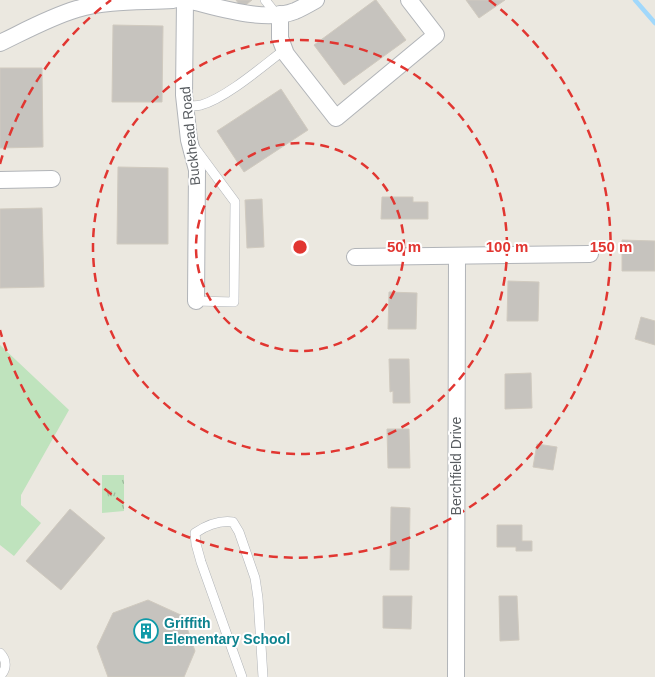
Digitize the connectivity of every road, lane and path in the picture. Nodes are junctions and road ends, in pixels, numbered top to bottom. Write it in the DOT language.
graph roads {
  1 [pos="173,0"];
  2 [pos="186,0"];
  3 [pos="266,0"];
  4 [pos="316,0"];
  5 [pos="409,0"];
  6 [pos="143,1"];
  7 [pos="278,14"];
  8 [pos="0,43"];
  9 [pos="284,50"];
  10 [pos="185,106"];
  11 [pos="189,140"];
  12 [pos="52,179"];
  13 [pos="0,180"];
  14 [pos="590,254"];
  15 [pos="457,256"];
  16 [pos="355,257"];
  17 [pos="196,301"];
  18 [pos="0,653"];
  19 [pos="0,676"];
  20 [pos="242,677"];
  21 [pos="263,677"];
  22 [pos="456,677"];
  1 -- 6 [label="street"];
  2 -- 7 [label="street"];
  2 -- 10 [label="street, Buckhead Road"];
  3 -- 7 [label="lane"];
  4 -- 7 [label="street"];
  5 -- 9 [label="street"];
  6 -- 8 [label="street"];
  7 -- 9 [label="street"];
  9 -- 10 [label="lane"];
  10 -- 11 [label="street, Buckhead Road"];
  11 -- 17 [label="street, Buckhead Road"];
  11 -- 17 [label="lane"];
  12 -- 13 [label="street"];
  14 -- 15 [label="street"];
  15 -- 16 [label="street"];
  15 -- 22 [label="street, Berchfield Drive"];
  18 -- 19 [label="lane"];
  20 -- 21 [label="lane"];
}
